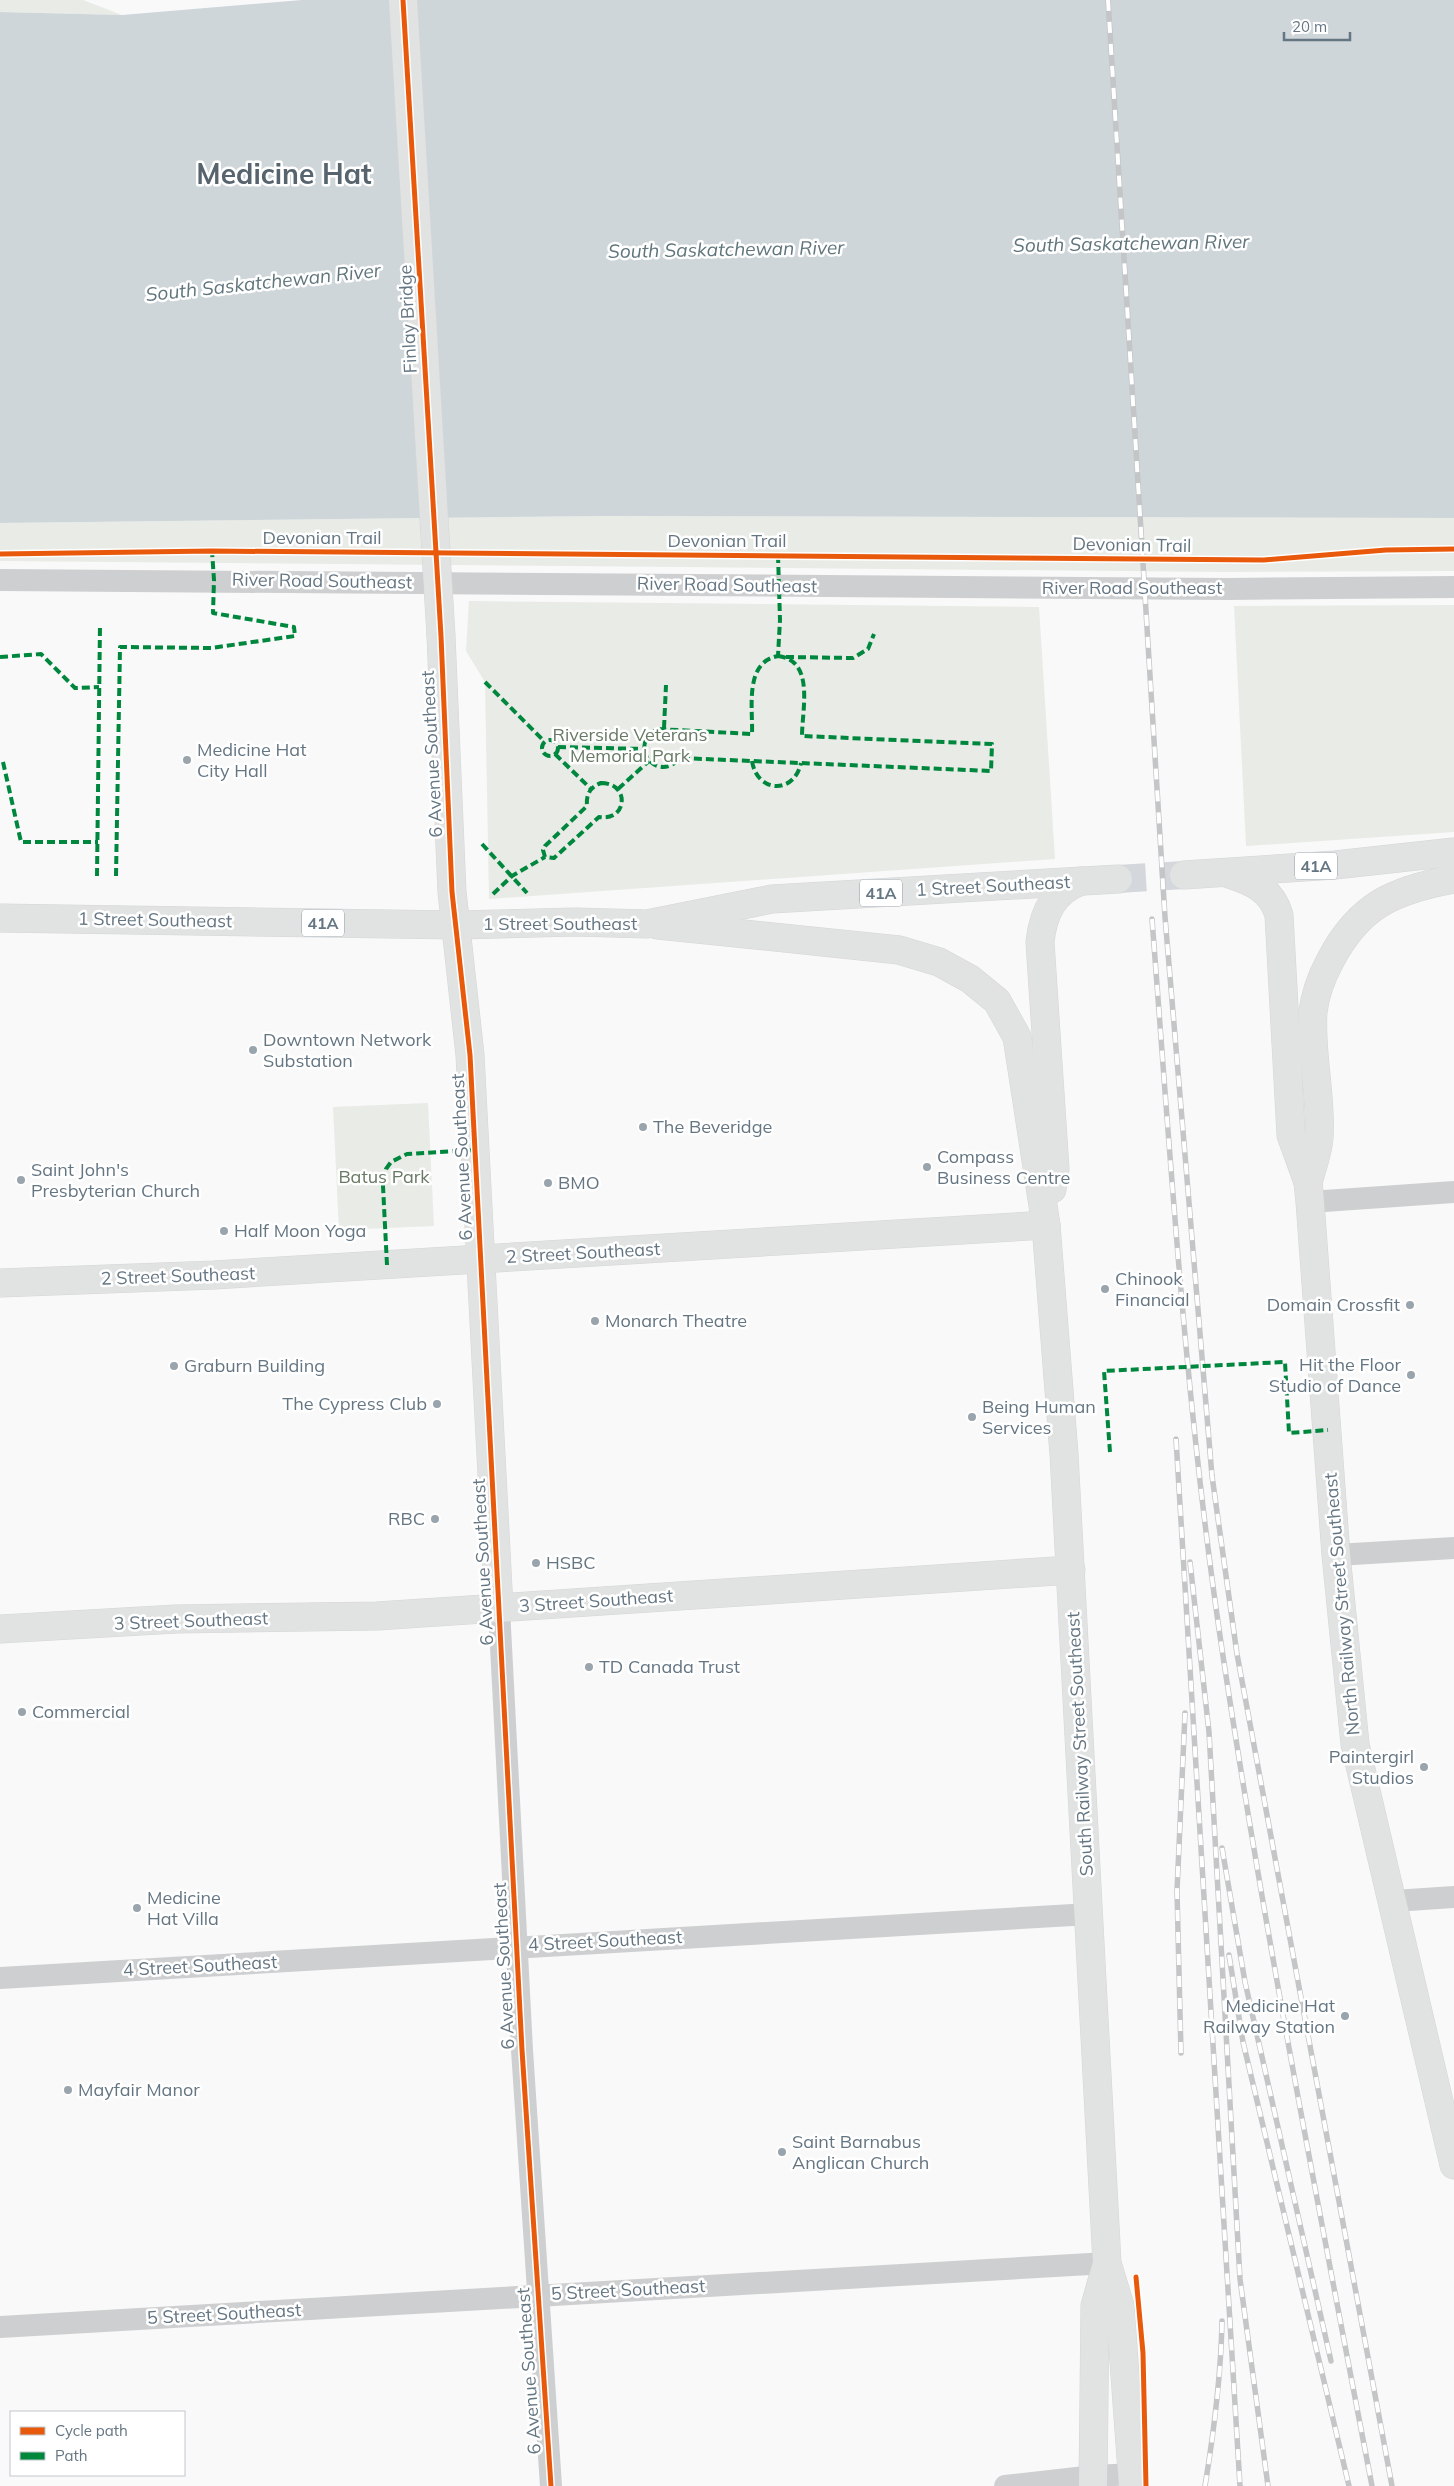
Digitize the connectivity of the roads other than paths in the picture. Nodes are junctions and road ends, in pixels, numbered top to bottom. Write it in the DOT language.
graph roads {
  1 [pos="403,0"];
  2 [pos="0,580"];
  3 [pos="1454,587"];
  4 [pos="441,636"];
  5 [pos="1453,859"];
  6 [pos="1226,873"];
  7 [pos="1184,875"];
  8 [pos="1118,879"];
  9 [pos="1081,882"];
  10 [pos="0,918"];
  11 [pos="647,924"];
  12 [pos="457,925"];
  13 [pos="1309,1192"];
  14 [pos="1454,1192"];
  15 [pos="1046,1225"];
  16 [pos="481,1259"];
  17 [pos="0,1283"];
  18 [pos="1454,1548"];
  19 [pos="1336,1555"];
  20 [pos="1071,1570"];
  21 [pos="499,1608"];
  22 [pos="0,1629"];
  23 [pos="1454,1897"];
  24 [pos="1394,1901"];
  25 [pos="1090,1914"];
  26 [pos="518,1946"];
  27 [pos="0,1978"];
  28 [pos="1454,2165"];
  29 [pos="1107,2263"];
  30 [pos="537,2295"];
  31 [pos="0,2328"];
  32 [pos="1133,2480"];
  33 [pos="1093,2481"];
  34 [pos="551,2486"];
  35 [pos="1005,2486"];
  1 -- 4 [label="street, Finlay Bridge, bridge"];
  2 -- 3 [label="street, River Road Southeast"];
  4 -- 12 [label="street, 6 Avenue Southeast"];
  5 -- 6 [label="street, 41A"];
  5 -- 13 [label="street, North Railway Street Southeast"];
  6 -- 7 [label="street, 41A"];
  6 -- 13 [label="street, North Railway Street Southeast"];
  8 -- 9 [label="street, 1 Street Southeast / 41A"];
  9 -- 11 [label="street, 1 Street Southeast / 41A"];
  9 -- 15 [label="street, South Railway Street Southeast"];
  10 -- 12 [label="street, 1 Street Southeast / 41A"];
  11 -- 12 [label="street, 1 Street Southeast / 41A"];
  11 -- 15 [label="street, South Railway Street Southeast"];
  12 -- 16 [label="street, 6 Avenue Southeast"];
  13 -- 14 [label="street"];
  13 -- 19 [label="street, North Railway Street Southeast"];
  15 -- 16 [label="street, 2 Street Southeast"];
  15 -- 20 [label="street, South Railway Street Southeast"];
  16 -- 17 [label="street, 2 Street Southeast"];
  16 -- 21 [label="street, 6 Avenue Southeast"];
  18 -- 19 [label="street"];
  19 -- 24 [label="street, North Railway Street Southeast"];
  20 -- 21 [label="street, 3 Street Southeast"];
  20 -- 25 [label="street, South Railway Street Southeast"];
  21 -- 22 [label="street, 3 Street Southeast"];
  21 -- 26 [label="street, 6 Avenue Southeast"];
  23 -- 24 [label="street"];
  24 -- 28 [label="street, North Railway Street Southeast"];
  25 -- 26 [label="street, 4 Street Southeast"];
  25 -- 29 [label="street, South Railway Street Southeast"];
  26 -- 27 [label="street, 4 Street Southeast"];
  26 -- 30 [label="street, 6 Avenue Southeast"];
  29 -- 30 [label="street, 5 Street Southeast"];
  29 -- 32 [label="street, South Railway Street Southeast"];
  29 -- 33 [label="street, South Railway Street Southeast"];
  30 -- 31 [label="street, 5 Street Southeast"];
  30 -- 34 [label="street, 6 Avenue Southeast"];
  32 -- 33 [label="street, South Railway Street Southeast"];
  33 -- 35 [label="street, South Railway Street Southeast"];
}
